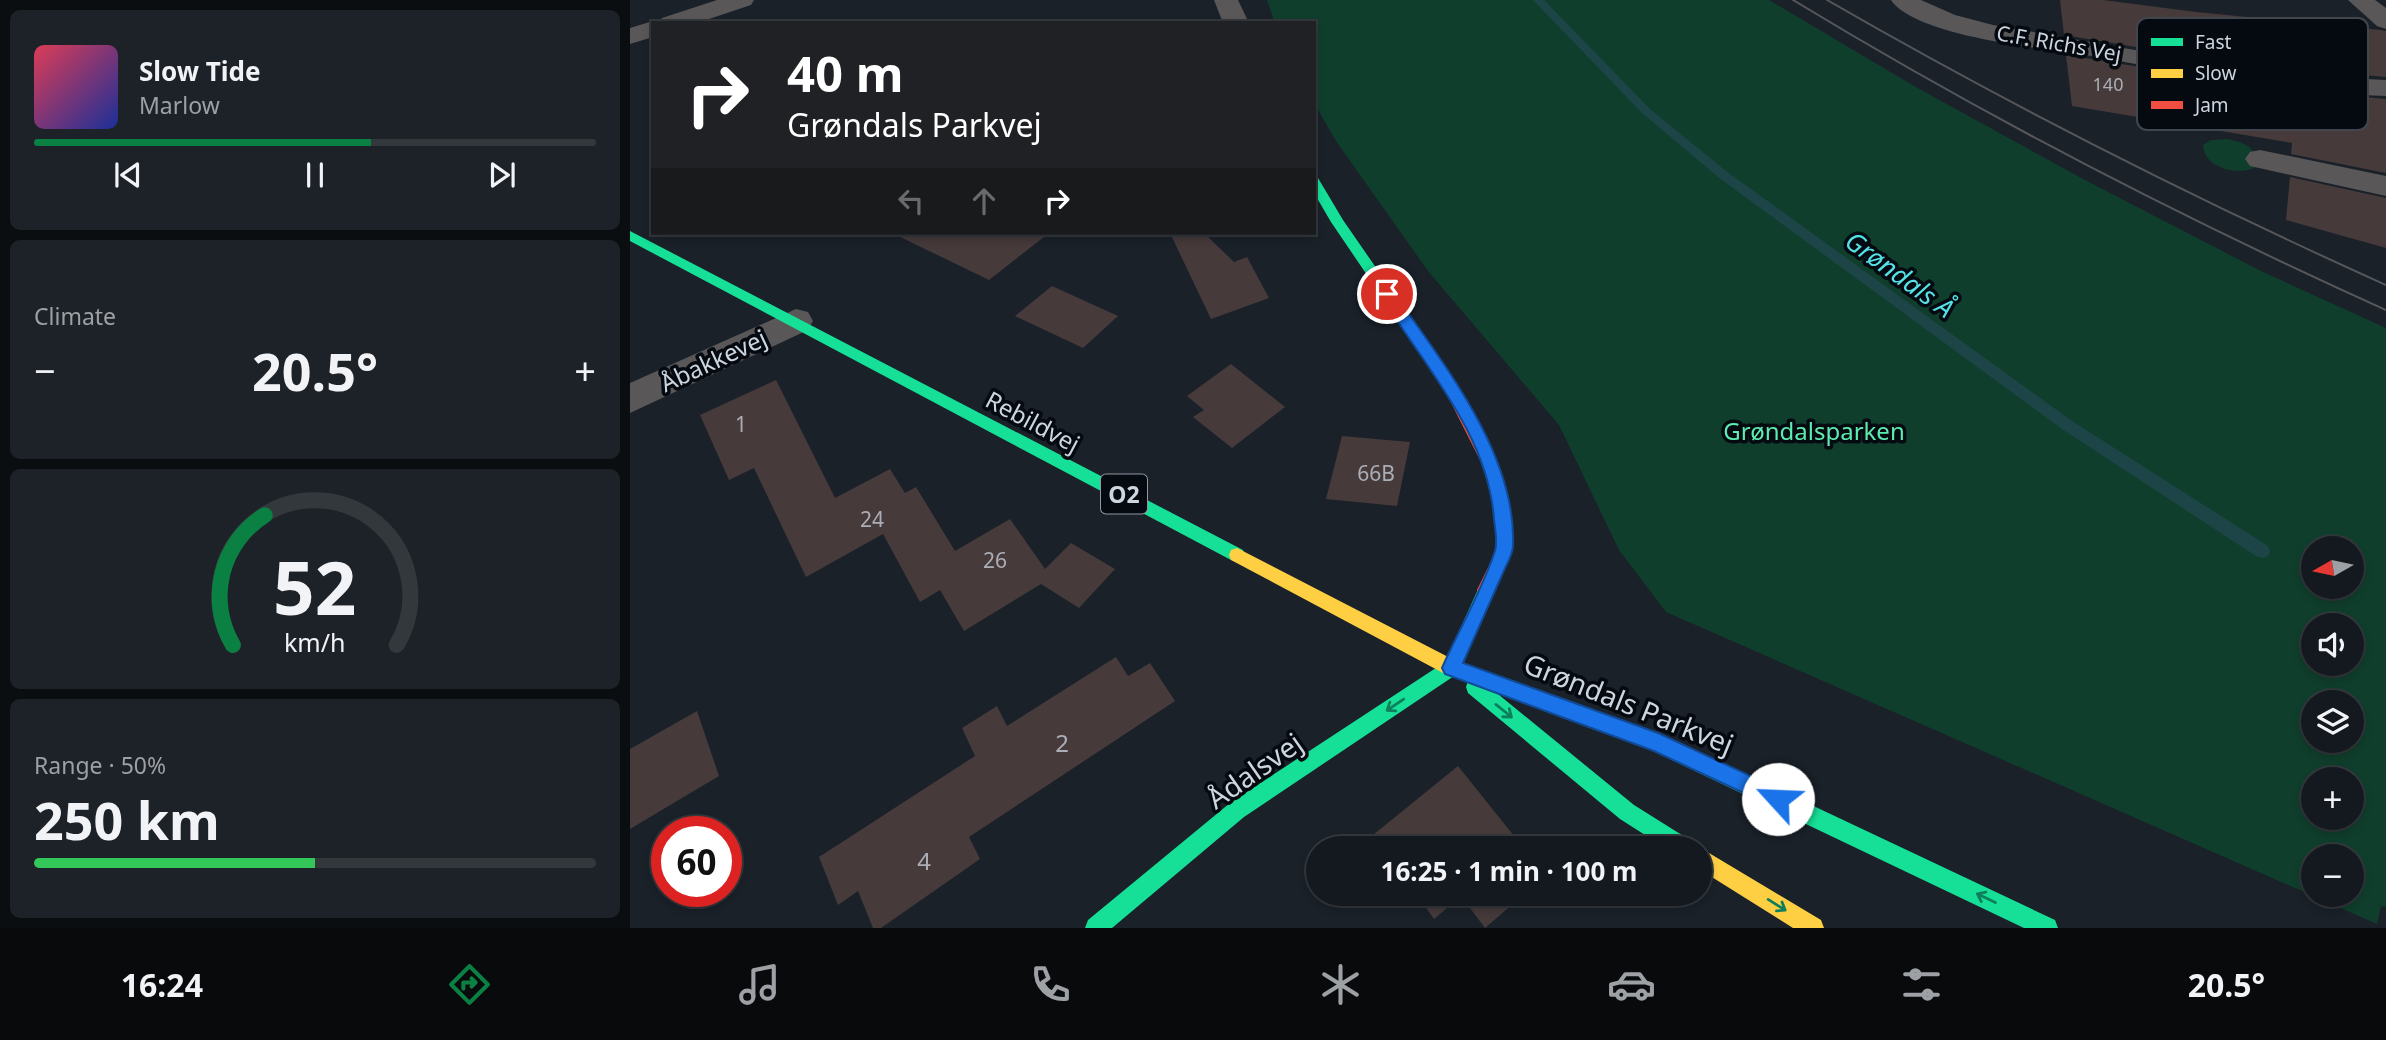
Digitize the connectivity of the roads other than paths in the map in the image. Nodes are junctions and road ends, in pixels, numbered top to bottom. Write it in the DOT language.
graph roads {
  1 [pos="742,0"];
  2 [pos="1226,0"];
  3 [pos="1903,0"];
  4 [pos="2360,0"];
  5 [pos="677,21"];
  6 [pos="1235,21"];
  7 [pos="2386,21"];
  8 [pos="651,30"];
  9 [pos="630,36"];
  10 [pos="2137,57"];
  11 [pos="2368,88"];
  12 [pos="2386,88"];
  13 [pos="2260,159"];
  14 [pos="1316,185"];
  15 [pos="2386,186"];
  16 [pos="630,235"];
  17 [pos="796,321"];
  18 [pos="630,399"];
  19 [pos="1451,668"];
  20 [pos="1665,836"];
  21 [pos="1712,865"];
  22 [pos="1096,928"];
  23 [pos="1814,928"];
  24 [pos="2047,928"];
  1 -- 5 [label="street"];
  2 -- 6 [label="street"];
  3 -- 10 [label="street, C.F. Richs Vej"];
  4 -- 7 [label="street"];
  8 -- 9 [label="street"];
  11 -- 12 [label="street, C.F. Richs Vej"];
  13 -- 15 [label="street"];
  14 -- 19 [label="main road"];
  16 -- 17 [label="main road, Rebildvej / O2"];
  17 -- 18 [label="street, Åbakkevej"];
  17 -- 19 [label="main road, Rebildvej / O2"];
  19 -- 20 [label="main road, Grøndals Parkvej / O2, one-way"];
  19 -- 22 [label="main road, Ådalsvej, one-way"];
  24 -- 19 [label="main road, Grøndals Parkvej / O2, one-way"];
  21 -- 23 [label="main road, one-way"];
}
